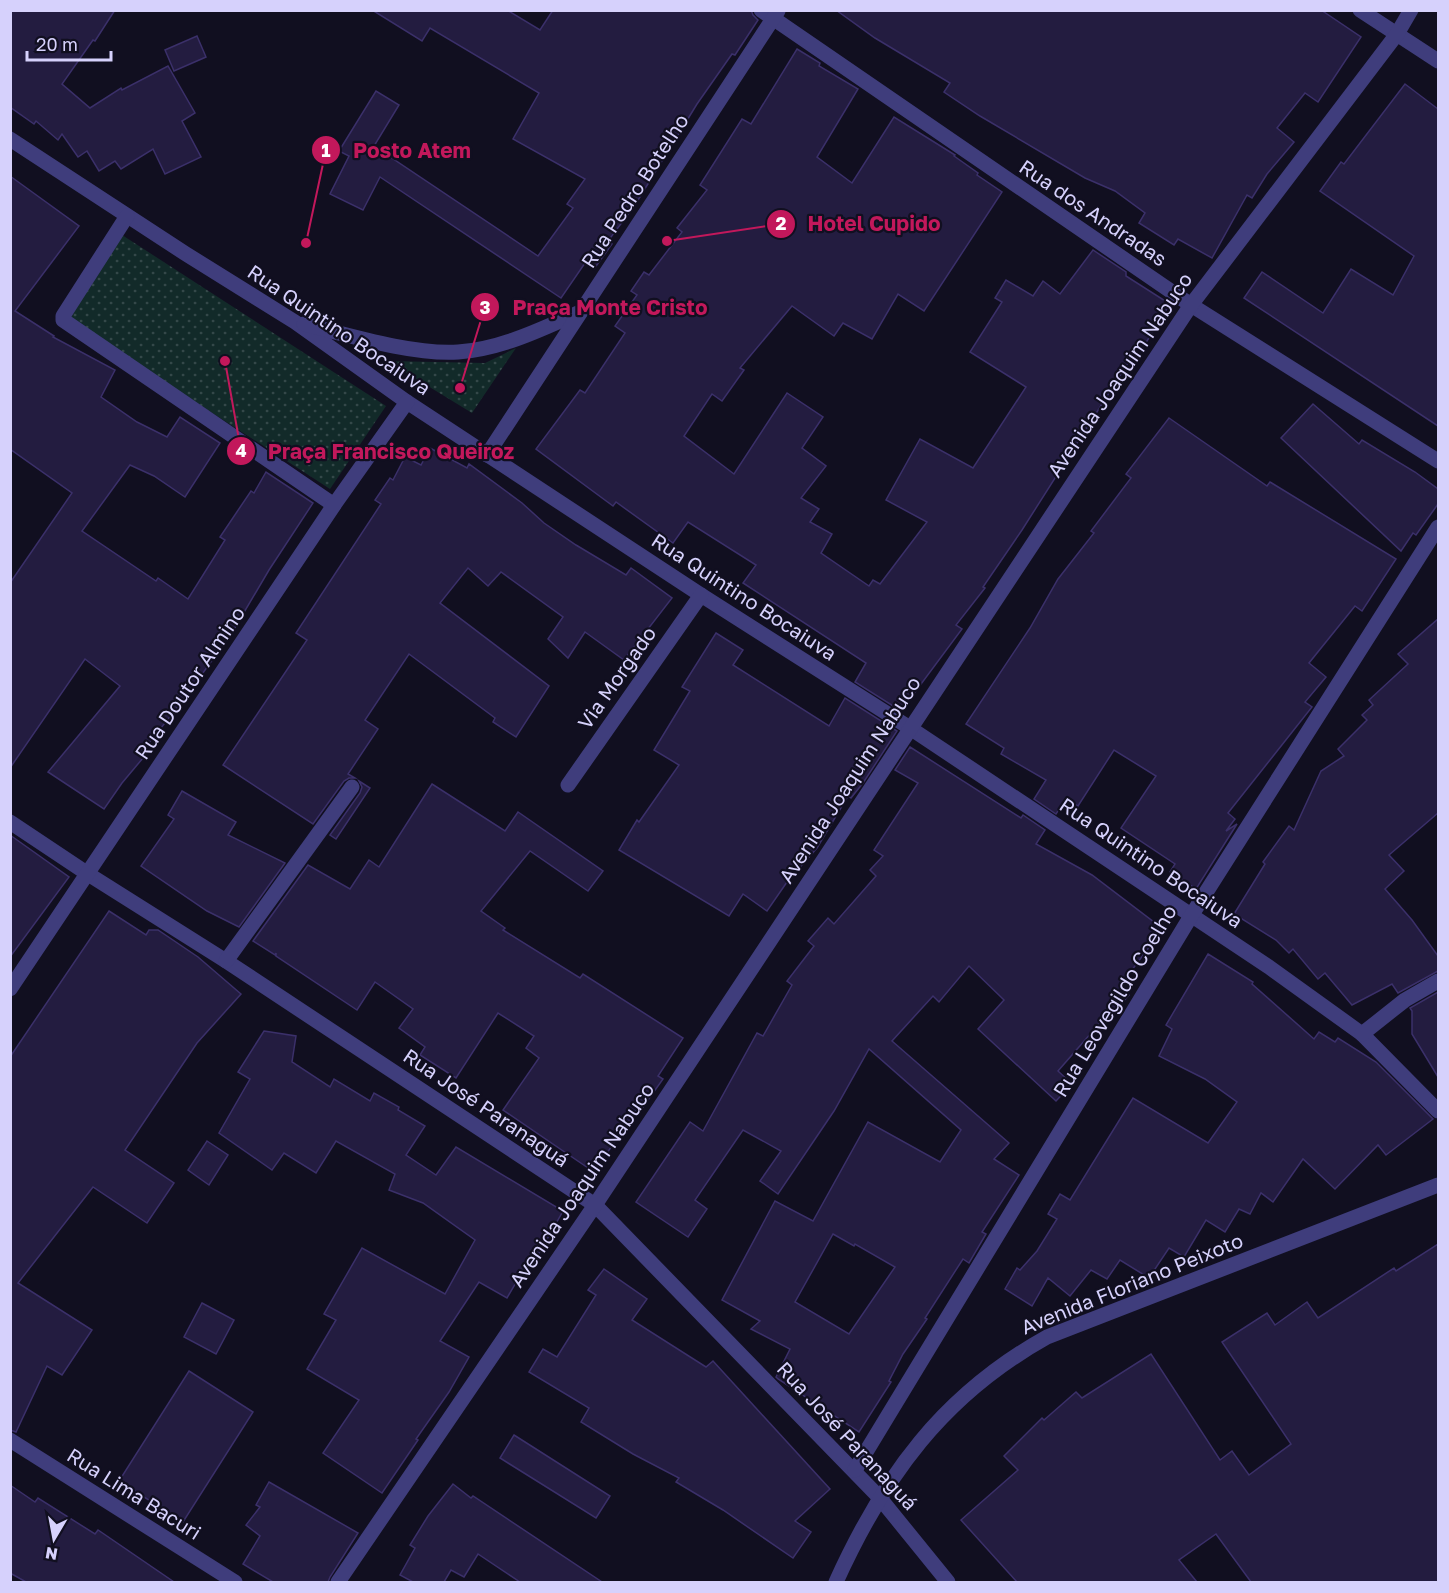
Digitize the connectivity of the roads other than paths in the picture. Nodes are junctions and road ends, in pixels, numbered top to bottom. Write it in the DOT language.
graph roads {
  1 [pos="1360,10"];
  2 [pos="1411,10"];
  3 [pos="771,13"];
  4 [pos="1397,34"];
  5 [pos="1438,61"];
  6 [pos="10,140"];
  7 [pos="127,216"];
  8 [pos="1191,305"];
  9 [pos="580,312"];
  10 [pos="295,322"];
  11 [pos="407,402"];
  12 [pos="487,454"];
  13 [pos="1438,461"];
  14 [pos="334,505"];
  15 [pos="1438,526"];
  16 [pos="701,595"];
  17 [pos="910,728"];
  18 [pos="568,786"];
  19 [pos="352,787"];
  20 [pos="10,822"];
  21 [pos="88,874"];
  22 [pos="1191,916"];
  23 [pos="226,961"];
  24 [pos="1438,981"];
  25 [pos="10,988"];
  26 [pos="1362,1034"];
  27 [pos="1438,1111"];
  28 [pos="1438,1185"];
  29 [pos="595,1205"];
  30 [pos="10,1440"];
  31 [pos="855,1470"];
  32 [pos="879,1497"];
  33 [pos="235,1582"];
  34 [pos="339,1582"];
  35 [pos="836,1582"];
  36 [pos="948,1582"];
  1 -- 4 [label="street"];
  2 -- 4 [label="street, Avenida Joaquim Nabuco"];
  3 -- 8 [label="street, Rua dos Andradas"];
  3 -- 9 [label="street, Rua Pedro Botelho"];
  4 -- 5 [label="street"];
  4 -- 8 [label="street, Avenida Joaquim Nabuco"];
  6 -- 7 [label="street, Rua Quintino Bocaiuva"];
  7 -- 10 [label="street, Rua Quintino Bocaiuva"];
  7 -- 14 [label="street"];
  8 -- 13 [label="street, Rua dos Andradas"];
  8 -- 17 [label="street, Avenida Joaquim Nabuco"];
  9 -- 10 [label="street"];
  9 -- 12 [label="street, Rua Pedro Botelho"];
  10 -- 11 [label="street, Rua Quintino Bocaiuva"];
  11 -- 12 [label="street, Rua Quintino Bocaiuva"];
  11 -- 14 [label="street, Rua Doutor Almino"];
  12 -- 16 [label="street, Rua Quintino Bocaiuva"];
  14 -- 21 [label="street, Rua Doutor Almino"];
  15 -- 22 [label="street, Rua Leovegildo Coelho"];
  16 -- 17 [label="street, Rua Quintino Bocaiuva"];
  16 -- 18 [label="street, Via Morgado"];
  17 -- 22 [label="street, Rua Quintino Bocaiuva"];
  17 -- 29 [label="street, Avenida Joaquim Nabuco"];
  19 -- 23 [label="street"];
  20 -- 21 [label="street, Rua José Paranaguá"];
  21 -- 23 [label="street, Rua José Paranaguá"];
  21 -- 25 [label="street, Rua Doutor Almino"];
  22 -- 26 [label="street, Rua Quintino Bocaiuva"];
  22 -- 31 [label="street, Rua Leovegildo Coelho"];
  23 -- 29 [label="street, Rua José Paranaguá"];
  24 -- 26 [label="street"];
  26 -- 27 [label="street, Rua Quintino Bocaiuva"];
  28 -- 32 [label="street, Avenida Floriano Peixoto"];
  29 -- 31 [label="street, Rua José Paranaguá"];
  29 -- 34 [label="street, Avenida Joaquim Nabuco"];
  30 -- 33 [label="street, Rua Lima Bacuri"];
  31 -- 32 [label="street, Rua José Paranaguá"];
  32 -- 35 [label="street, Avenida Floriano Peixoto"];
  32 -- 36 [label="street, Rua José Paranaguá"];
}
